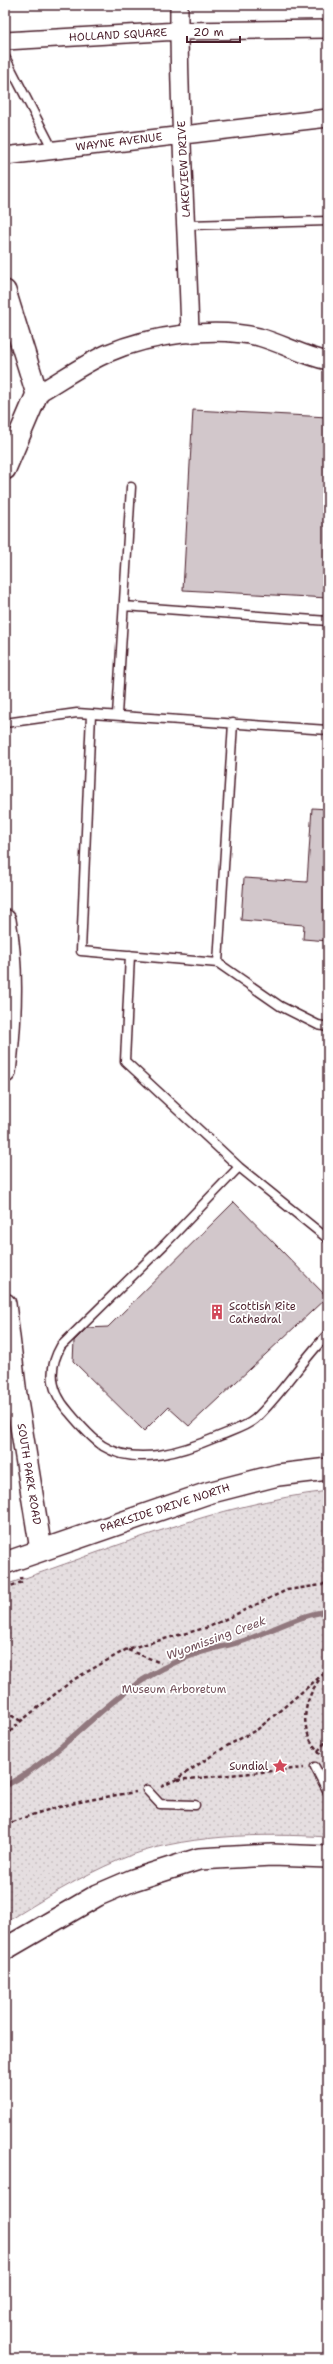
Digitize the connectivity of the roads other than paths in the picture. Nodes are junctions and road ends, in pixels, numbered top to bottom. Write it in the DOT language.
graph roads {
  1 [pos="179,5"];
  2 [pos="328,29"];
  3 [pos="179,31"];
  4 [pos="5,41"];
  5 [pos="5,58"];
  6 [pos="328,118"];
  7 [pos="181,135"];
  8 [pos="53,150"];
  9 [pos="5,156"];
  10 [pos="328,221"];
  11 [pos="187,225"];
  12 [pos="5,291"];
  13 [pos="190,334"];
  14 [pos="328,361"];
  15 [pos="37,394"];
  16 [pos="5,469"];
  17 [pos="131,487"];
  18 [pos="124,606"];
  19 [pos="328,621"];
  20 [pos="91,714"];
  21 [pos="118,715"];
  22 [pos="5,723"];
  23 [pos="233,723"];
  24 [pos="328,730"];
  25 [pos="5,920"];
  26 [pos="130,955"];
  27 [pos="218,963"];
  28 [pos="328,1028"];
  29 [pos="5,1072"];
  30 [pos="239,1167"];
  31 [pos="328,1240"];
  32 [pos="5,1304"];
  33 [pos="328,1334"];
  34 [pos="328,1469"];
  35 [pos="41,1550"];
  36 [pos="5,1563"];
  37 [pos="315,1767"];
  38 [pos="147,1790"];
  39 [pos="328,1792"];
  40 [pos="195,1805"];
  41 [pos="328,1857"];
  42 [pos="5,1949"];
  1 -- 3 [label="street, LAKEVIEW DRIVE"];
  2 -- 3 [label="street, HOLLAND SQUARE"];
  3 -- 4 [label="street, HOLLAND SQUARE"];
  3 -- 7 [label="street, LAKEVIEW DRIVE"];
  5 -- 8 [label="lane"];
  6 -- 7 [label="street, WAYNE AVENUE"];
  7 -- 8 [label="street, WAYNE AVENUE"];
  7 -- 11 [label="street, LAKEVIEW DRIVE"];
  8 -- 9 [label="street, WAYNE AVENUE"];
  10 -- 11 [label="lane"];
  11 -- 13 [label="street, LAKEVIEW DRIVE"];
  12 -- 15 [label="street"];
  13 -- 14 [label="street"];
  13 -- 15 [label="street"];
  15 -- 16 [label="street"];
  17 -- 18 [label="lane"];
  18 -- 19 [label="lane"];
  18 -- 21 [label="lane"];
  20 -- 21 [label="lane"];
  20 -- 22 [label="lane"];
  20 -- 26 [label="lane"];
  21 -- 23 [label="lane"];
  23 -- 24 [label="lane"];
  23 -- 27 [label="lane"];
  25 -- 29 [label="street"];
  26 -- 27 [label="lane"];
  26 -- 30 [label="lane"];
  27 -- 28 [label="lane"];
  30 -- 31 [label="lane"];
  30 -- 33 [label="lane"];
  32 -- 35 [label="street, SOUTH PARK ROAD"];
  34 -- 35 [label="street, PARKSIDE DRIVE NORTH"];
  35 -- 36 [label="street, PARKSIDE DRIVE NORTH"];
  37 -- 39 [label="lane"];
  38 -- 40 [label="lane"];
  41 -- 42 [label="street"];
}
